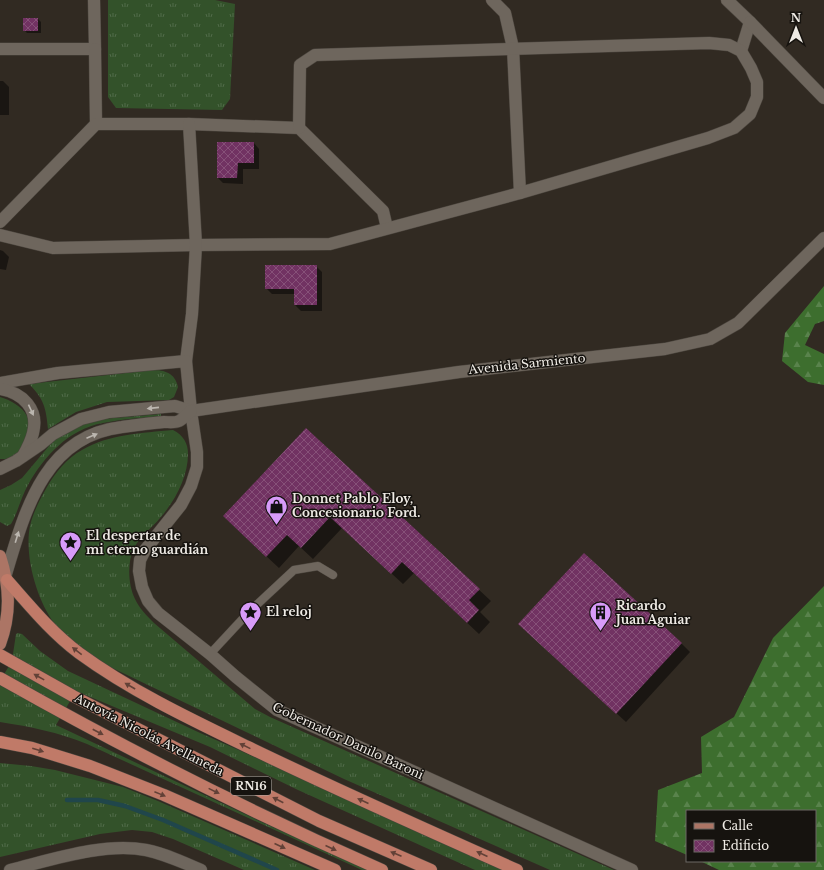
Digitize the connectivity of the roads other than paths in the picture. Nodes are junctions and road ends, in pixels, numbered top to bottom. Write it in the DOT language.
graph roads {
  1 [pos="94,0"];
  2 [pos="492,0"];
  3 [pos="727,0"];
  4 [pos="750,22"];
  5 [pos="513,48"];
  6 [pos="0,49"];
  7 [pos="95,49"];
  8 [pos="741,52"];
  9 [pos="824,98"];
  10 [pos="96,124"];
  11 [pos="189,124"];
  12 [pos="299,128"];
  13 [pos="520,193"];
  14 [pos="0,222"];
  15 [pos="387,228"];
  16 [pos="0,235"];
  17 [pos="824,238"];
  18 [pos="196,245"];
  19 [pos="186,361"];
  20 [pos="0,384"];
  21 [pos="0,389"];
  22 [pos="191,411"];
  23 [pos="23,456"];
  24 [pos="0,469"];
  25 [pos="0,556"];
  26 [pos="333,575"];
  27 [pos="6,577"];
  28 [pos="0,644"];
  29 [pos="210,654"];
  30 [pos="0,655"];
  31 [pos="0,678"];
  32 [pos="0,742"];
  33 [pos="10,870"];
  34 [pos="201,870"];
  35 [pos="335,870"];
  36 [pos="382,870"];
  37 [pos="431,870"];
  38 [pos="517,870"];
  39 [pos="632,870"];
  1 -- 7 [label="street"];
  2 -- 5 [label="street"];
  3 -- 4 [label="street"];
  4 -- 8 [label="street"];
  4 -- 9 [label="street"];
  5 -- 8 [label="street"];
  5 -- 12 [label="street"];
  5 -- 13 [label="street"];
  6 -- 7 [label="street"];
  7 -- 10 [label="street"];
  8 -- 13 [label="street"];
  10 -- 11 [label="street"];
  10 -- 14 [label="street"];
  11 -- 12 [label="street"];
  11 -- 18 [label="street, Gobernador Danilo Baroni"];
  12 -- 15 [label="street"];
  13 -- 15 [label="street"];
  15 -- 18 [label="street"];
  16 -- 18 [label="street"];
  17 -- 22 [label="street, Avenida Sarmiento"];
  18 -- 19 [label="street, Gobernador Danilo Baroni"];
  19 -- 20 [label="street"];
  19 -- 22 [label="street, Gobernador Danilo Baroni"];
  21 -- 23 [label="street, one-way"];
  22 -- 23 [label="street, Avenida Sarmiento, one-way"];
  27 -- 22 [label="street, Avenida Sarmiento, one-way"];
  22 -- 29 [label="street, Gobernador Danilo Baroni"];
  23 -- 24 [label="street, Avenida Sarmiento"];
  25 -- 27 [label="main road"];
  26 -- 29 [label="lane"];
  27 -- 28 [label="main road"];
  38 -- 27 [label="highway, one-way"];
  29 -- 39 [label="street, Gobernador Danilo Baroni"];
  37 -- 30 [label="highway, Autovía Nicolás Avellaneda / RN16, one-way"];
  31 -- 36 [label="highway, Autovía Nicolás Avellaneda / RN16, one-way"];
  32 -- 35 [label="highway, one-way"];
  33 -- 34 [label="street"];
}
